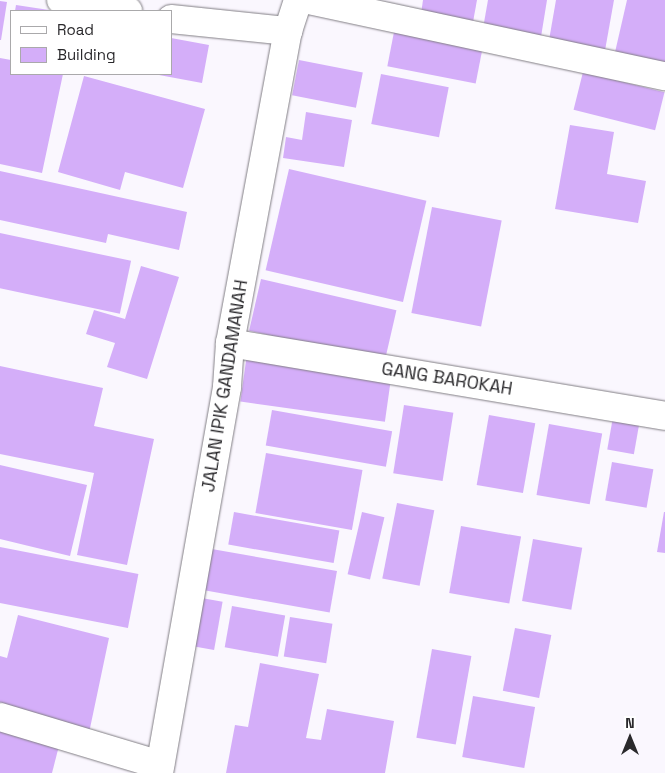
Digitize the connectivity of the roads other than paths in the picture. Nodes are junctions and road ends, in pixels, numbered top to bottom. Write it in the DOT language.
graph roads {
  1 [pos="61,0"];
  2 [pos="298,0"];
  3 [pos="309,0"];
  4 [pos="122,10"];
  5 [pos="172,18"];
  6 [pos="288,31"];
  7 [pos="665,76"];
  8 [pos="230,343"];
  9 [pos="663,409"];
  10 [pos="0,717"];
  11 [pos="159,769"];
  1 -- 4 [label="street"];
  2 -- 6 [label="street, JALAN IPIK GANDAMANAH"];
  3 -- 7 [label="street"];
  5 -- 6 [label="street"];
  6 -- 8 [label="street, JALAN IPIK GANDAMANAH"];
  8 -- 9 [label="street, GANG BAROKAH"];
  8 -- 11 [label="street, JALAN IPIK GANDAMANAH"];
  10 -- 11 [label="street"];
}
